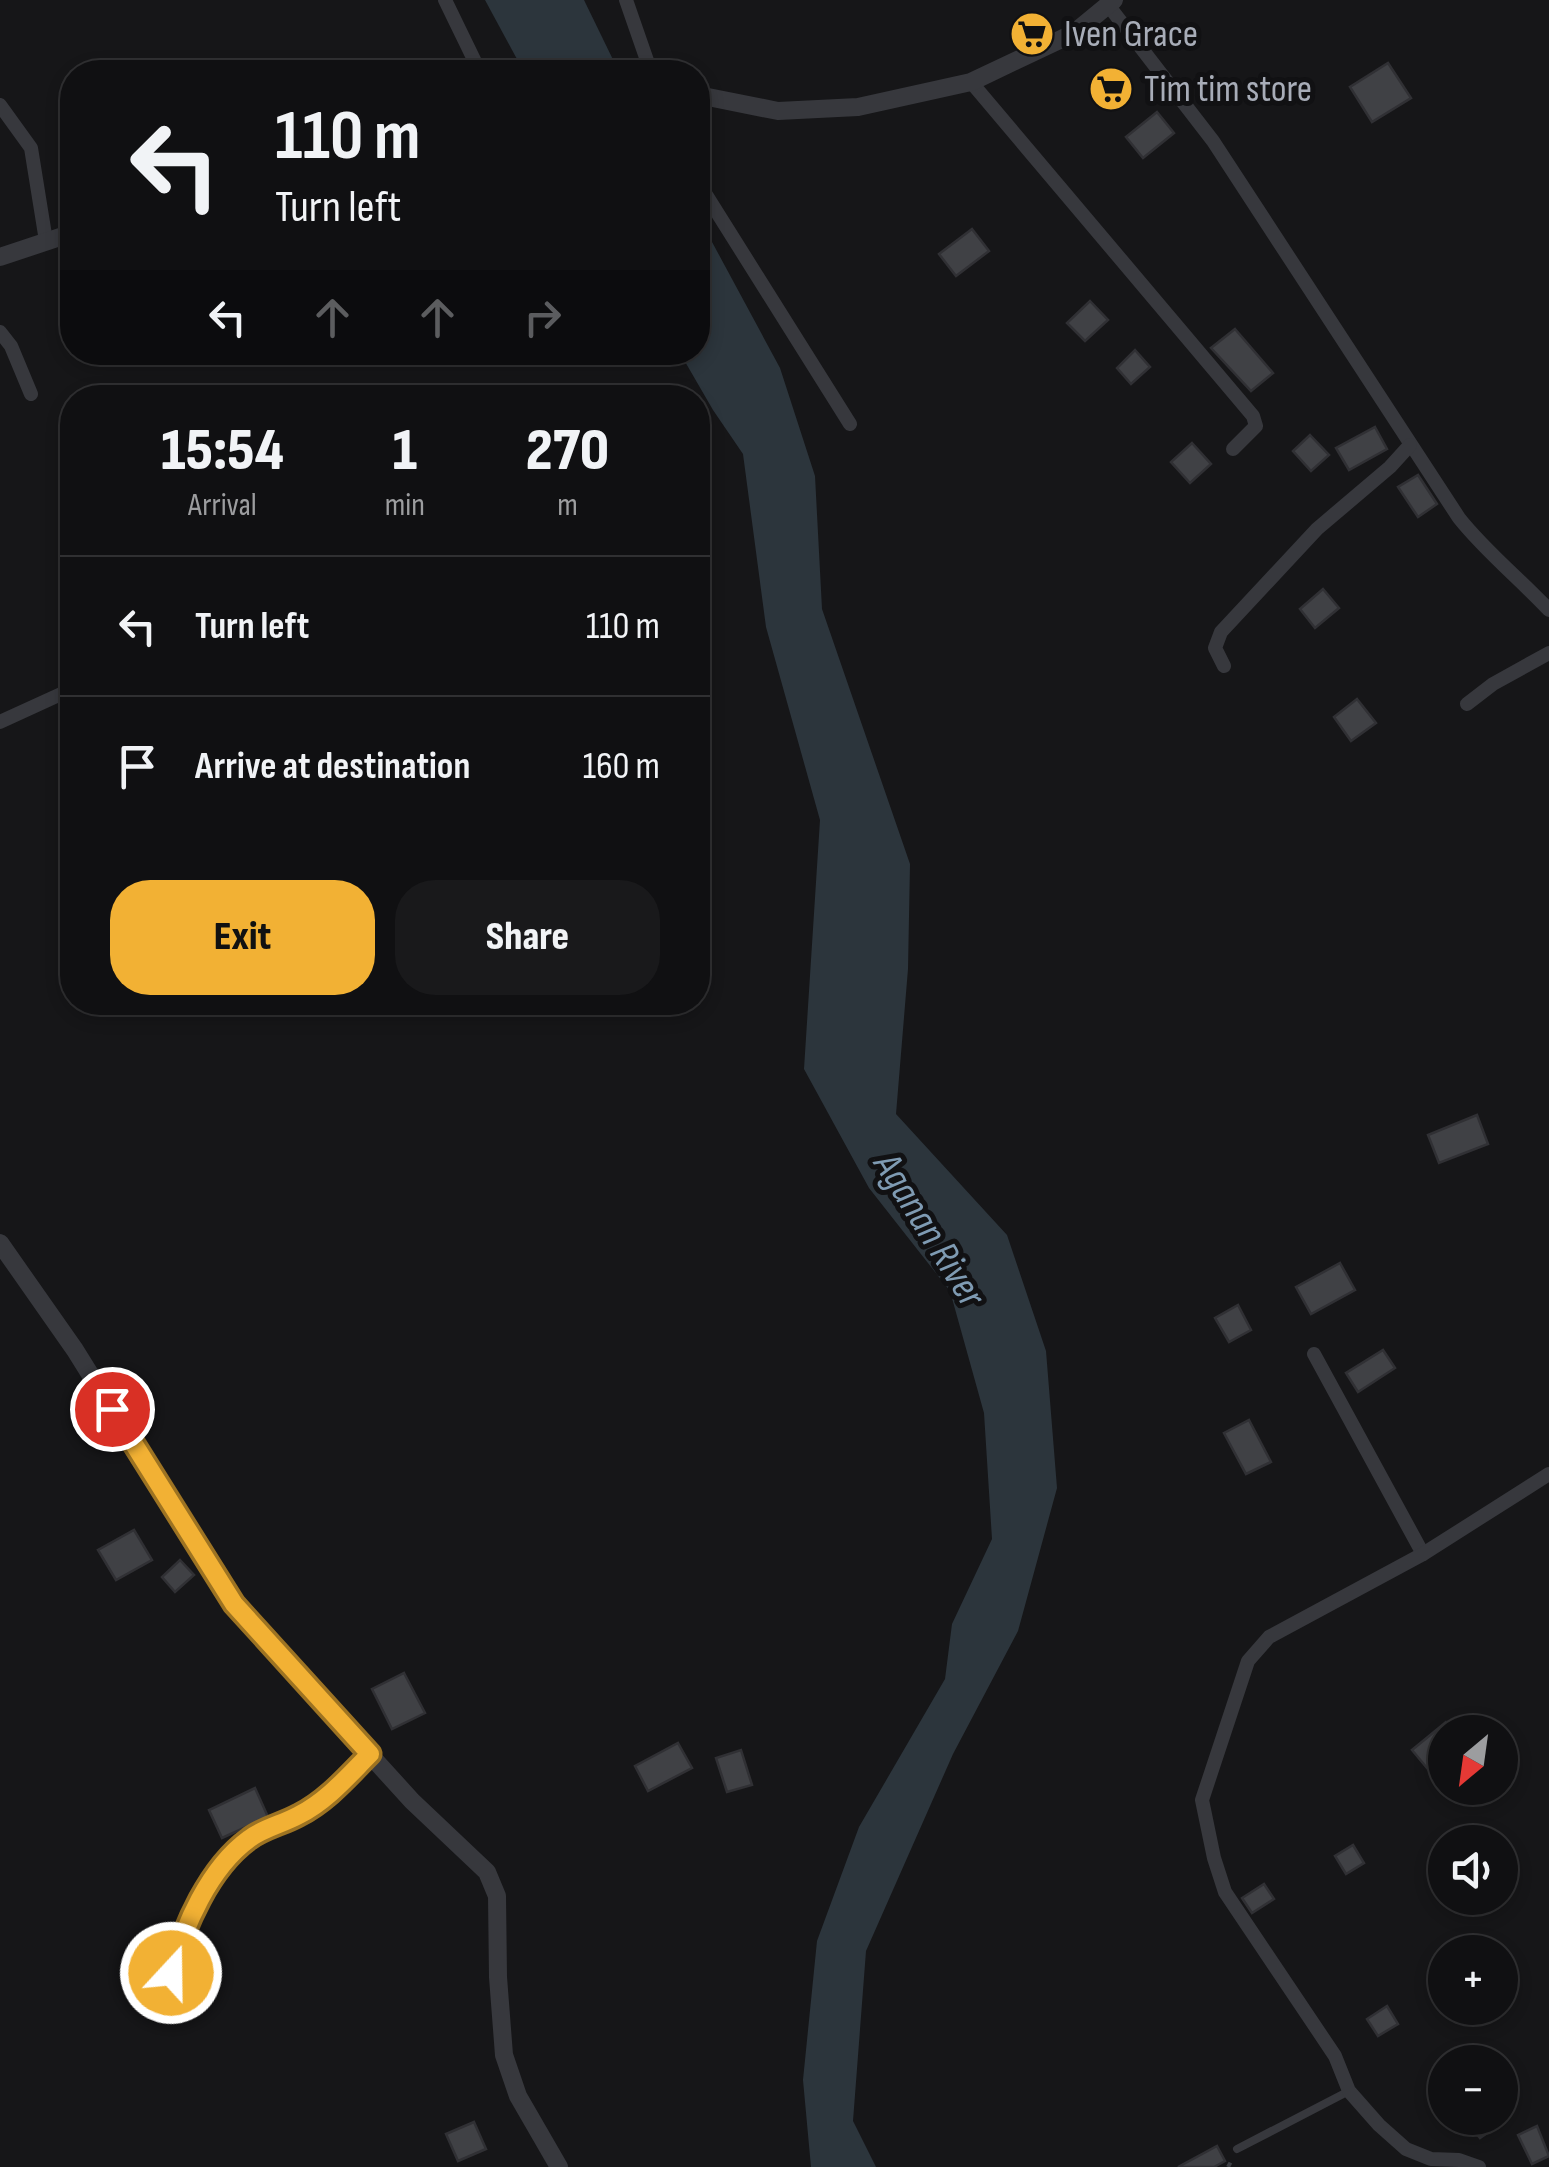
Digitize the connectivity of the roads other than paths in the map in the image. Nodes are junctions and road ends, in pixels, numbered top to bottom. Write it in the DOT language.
graph roads {
  1 [pos="445,0"];
  2 [pos="626,0"];
  3 [pos="1111,3"];
  4 [pos="474,60"];
  5 [pos="647,60"];
  6 [pos="971,82"];
  7 [pos="710,97"];
  8 [pos="0,105"];
  9 [pos="710,201"];
  10 [pos="60,237"];
  11 [pos="46,241"];
  12 [pos="0,258"];
  13 [pos="0,332"];
  14 [pos="31,394"];
  15 [pos="850,424"];
  16 [pos="1410,445"];
  17 [pos="1233,449"];
  18 [pos="1549,610"];
  19 [pos="1549,653"];
  20 [pos="1224,666"];
  21 [pos="60,695"];
  22 [pos="1467,704"];
  23 [pos="0,722"];
  24 [pos="0,1243"];
  25 [pos="1314,1354"];
  26 [pos="1549,1474"];
  27 [pos="1423,1554"];
  28 [pos="370,1754"];
  29 [pos="171,1973"];
  30 [pos="1349,2090"];
  31 [pos="1238,2150"];
  32 [pos="558,2167"];
  33 [pos="1479,2167"];
  1 -- 4 [label="street"];
  2 -- 5 [label="street"];
  3 -- 6 [label="street"];
  3 -- 16 [label="street"];
  6 -- 7 [label="street"];
  6 -- 17 [label="street"];
  8 -- 11 [label="street"];
  9 -- 15 [label="street"];
  10 -- 11 [label="street"];
  11 -- 12 [label="street"];
  13 -- 14 [label="street"];
  16 -- 18 [label="street"];
  16 -- 20 [label="street"];
  19 -- 22 [label="street"];
  21 -- 23 [label="street"];
  24 -- 28 [label="street"];
  25 -- 27 [label="street"];
  26 -- 27 [label="street"];
  27 -- 30 [label="street"];
  28 -- 29 [label="street"];
  28 -- 32 [label="street"];
  30 -- 31 [label="lane"];
  30 -- 33 [label="street"];
}
